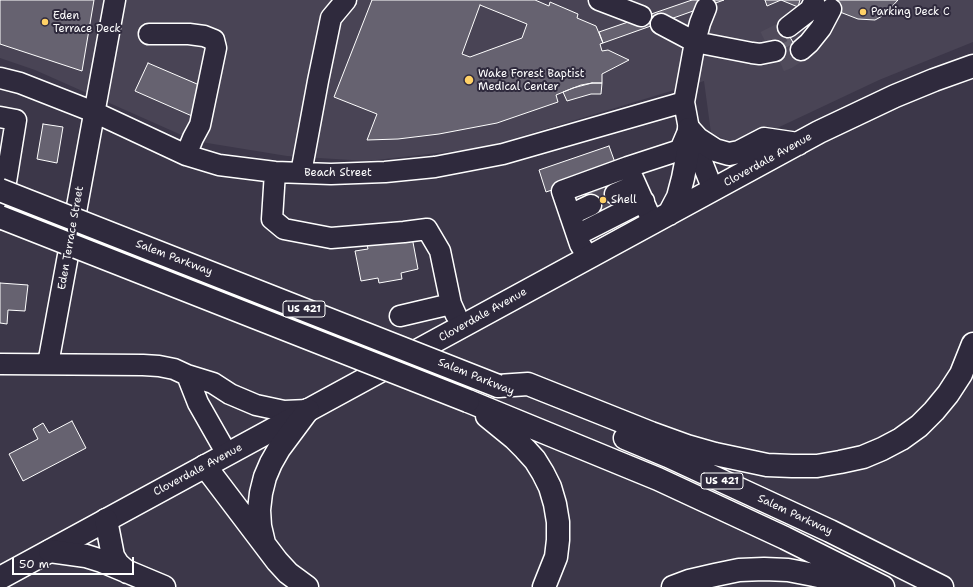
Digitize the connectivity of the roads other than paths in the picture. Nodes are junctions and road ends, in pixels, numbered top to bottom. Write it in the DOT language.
graph roads {
  1 [pos="115,0"];
  2 [pos="346,0"];
  3 [pos="599,0"];
  4 [pos="706,8"];
  5 [pos="328,9"];
  6 [pos="641,16"];
  7 [pos="661,24"];
  8 [pos="149,34"];
  9 [pos="795,38"];
  10 [pos="696,42"];
  11 [pos="774,51"];
  12 [pos="973,66"];
  13 [pos="0,78"];
  14 [pos="684,102"];
  15 [pos="94,112"];
  16 [pos="0,116"];
  17 [pos="689,128"];
  18 [pos="798,144"];
  19 [pos="186,155"];
  20 [pos="275,172"];
  21 [pos="301,173"];
  22 [pos="636,184"];
  23 [pos="713,190"];
  24 [pos="615,194"];
  25 [pos="1,204"];
  26 [pos="591,205"];
  27 [pos="76,214"];
  28 [pos="570,215"];
  29 [pos="661,218"];
  30 [pos="577,235"];
  31 [pos="588,258"];
  32 [pos="450,304"];
  33 [pos="400,316"];
  34 [pos="460,328"];
  35 [pos="973,344"];
  36 [pos="0,364"];
  37 [pos="48,364"];
  38 [pos="186,375"];
  39 [pos="498,386"];
  40 [pos="468,401"];
  41 [pos="308,410"];
  42 [pos="227,454"];
  43 [pos="205,466"];
  44 [pos="106,520"];
  45 [pos="265,546"];
  46 [pos="50,551"];
  47 [pos="127,572"];
  48 [pos="0,579"];
  49 [pos="5,587"];
  50 [pos="164,587"];
  51 [pos="308,587"];
  52 [pos="544,587"];
  53 [pos="673,587"];
  54 [pos="855,587"];
  55 [pos="883,587"];
  56 [pos="942,587"];
  1 -- 15 [label="street, Eden Terrace Street"];
  2 -- 5 [label="street"];
  3 -- 6 [label="street"];
  4 -- 10 [label="street"];
  5 -- 21 [label="street"];
  7 -- 10 [label="street"];
  8 -- 19 [label="street"];
  9 -- 9 [label="street"];
  10 -- 11 [label="street"];
  10 -- 14 [label="street"];
  12 -- 18 [label="main road, Cloverdale Avenue"];
  13 -- 15 [label="street, Beach Street"];
  14 -- 17 [label="street"];
  14 -- 21 [label="street, Beach Street"];
  15 -- 19 [label="street, Beach Street"];
  15 -- 27 [label="street, Eden Terrace Street"];
  16 -- 25 [label="street"];
  17 -- 18 [label="main road"];
  17 -- 22 [label="street"];
  17 -- 23 [label="street"];
  17 -- 29 [label="main road"];
  18 -- 23 [label="main road, Cloverdale Avenue"];
  19 -- 20 [label="street, Beach Street"];
  20 -- 21 [label="street, Beach Street"];
  20 -- 32 [label="street"];
  22 -- 24 [label="street"];
  22 -- 28 [label="street"];
  22 -- 29 [label="street"];
  22 -- 30 [label="street"];
  23 -- 29 [label="main road, Cloverdale Avenue"];
  25 -- 27 [label="street"];
  25 -- 39 [label="main road, Salem Parkway / US 421, bridge"];
  25 -- 40 [label="main road, US 421, bridge"];
  26 -- 28 [label="street"];
  27 -- 37 [label="street, Eden Terrace Street"];
  28 -- 30 [label="street"];
  29 -- 31 [label="main road, Cloverdale Avenue"];
  30 -- 31 [label="street"];
  31 -- 34 [label="main road, Cloverdale Avenue"];
  32 -- 33 [label="street"];
  32 -- 34 [label="street"];
  34 -- 41 [label="main road, Cloverdale Avenue"];
  35 -- 39 [label="main road"];
  36 -- 37 [label="street"];
  37 -- 38 [label="street"];
  38 -- 41 [label="street"];
  38 -- 42 [label="street"];
  39 -- 56 [label="main road, Salem Parkway / US 421"];
  40 -- 52 [label="main road"];
  40 -- 55 [label="main road, US 421"];
  41 -- 42 [label="main road, Cloverdale Avenue"];
  41 -- 45 [label="main road"];
  42 -- 43 [label="main road, Cloverdale Avenue"];
  43 -- 44 [label="main road, Cloverdale Avenue"];
  43 -- 45 [label="main road"];
  44 -- 46 [label="main road, Cloverdale Avenue"];
  44 -- 47 [label="main road"];
  45 -- 51 [label="main road"];
  46 -- 47 [label="main road"];
  46 -- 48 [label="main road, Cloverdale Avenue"];
  47 -- 50 [label="main road"];
  48 -- 49 [label="main road"];
  53 -- 54 [label="main road"];
}
